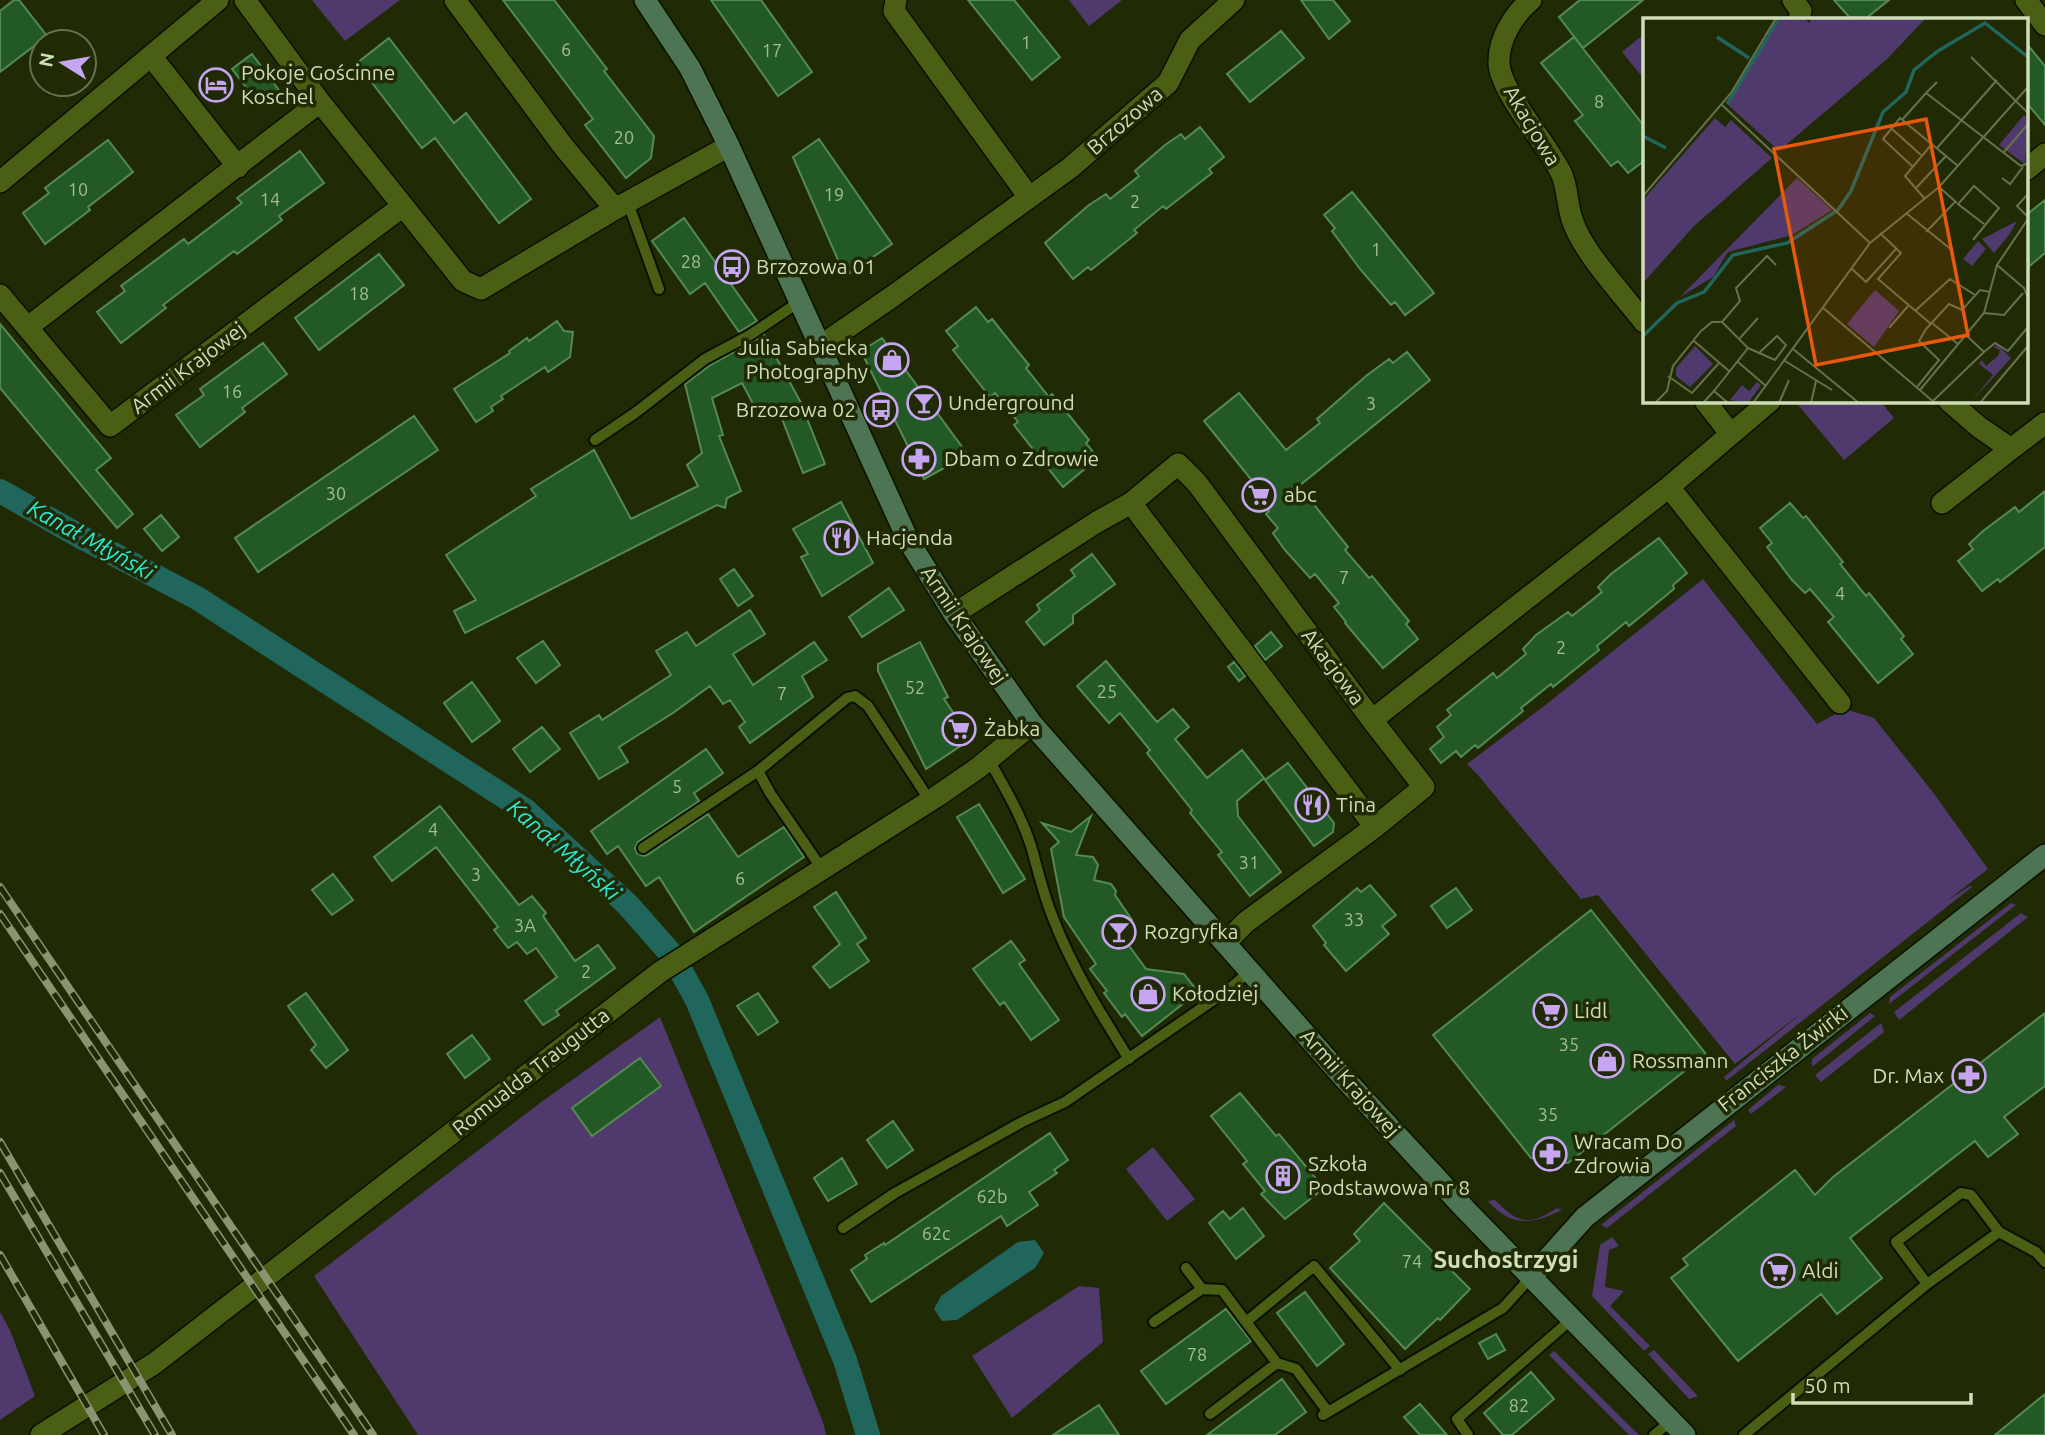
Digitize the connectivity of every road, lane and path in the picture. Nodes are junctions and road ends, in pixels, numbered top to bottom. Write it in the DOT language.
graph roads {
  1 [pos="218,0"];
  2 [pos="245,0"];
  3 [pos="455,0"];
  4 [pos="645,0"];
  5 [pos="896,0"];
  6 [pos="1234,0"];
  7 [pos="1531,0"];
  8 [pos="1793,0"];
  9 [pos="2026,0"];
  10 [pos="1799,18"];
  11 [pos="2043,19"];
  12 [pos="151,56"];
  13 [pos="320,102"];
  14 [pos="729,146"];
  15 [pos="2045,153"];
  16 [pos="238,167"];
  17 [pos="2028,168"];
  18 [pos="0,182"];
  19 [pos="1029,197"];
  20 [pos="403,206"];
  21 [pos="621,206"];
  22 [pos="659,289"];
  23 [pos="0,295"];
  24 [pos="799,302"];
  25 [pos="1643,321"];
  26 [pos="28,327"];
  27 [pos="819,347"];
  28 [pos="1706,402"];
  29 [pos="1769,402"];
  30 [pos="1950,402"];
  31 [pos="2045,423"];
  32 [pos="1730,433"];
  33 [pos="595,440"];
  34 [pos="2011,449"];
  35 [pos="1669,488"];
  36 [pos="1131,503"];
  37 [pos="1942,503"];
  38 [pos="954,614"];
  39 [pos="1840,703"];
  40 [pos="1372,720"];
  41 [pos="1032,724"];
  42 [pos="989,760"];
  43 [pos="758,771"];
  44 [pos="930,801"];
  45 [pos="1376,827"];
  46 [pos="643,848"];
  47 [pos="2045,855"];
  48 [pos="822,869"];
  49 [pos="1225,943"];
  50 [pos="1250,971"];
  51 [pos="1129,1059"];
  52 [pos="843,1228"];
  53 [pos="1999,1231"];
  54 [pos="2041,1248"];
  55 [pos="2045,1262"];
  56 [pos="1186,1268"];
  57 [pos="1532,1276"];
  58 [pos="1927,1284"];
  59 [pos="1202,1289"];
  60 [pos="1573,1318"];
  61 [pos="1154,1322"];
  62 [pos="1246,1322"];
  63 [pos="1277,1363"];
  64 [pos="1400,1370"];
  65 [pos="1210,1414"];
  66 [pos="1678,1428"];
  67 [pos="41,1435"];
  68 [pos="1468,1435"];
  69 [pos="1654,1435"];
  70 [pos="1744,1435"];
  1 -- 12 [label="street"];
  2 -- 13 [label="street"];
  3 -- 21 [label="street"];
  4 -- 14 [label="street, Armii Krajowej"];
  5 -- 19 [label="street"];
  6 -- 19 [label="street, Brzozowa"];
  7 -- 25 [label="street, Akacjowa"];
  8 -- 10 [label="street"];
  9 -- 11 [label="street"];
  12 -- 16 [label="street"];
  12 -- 18 [label="street"];
  13 -- 16 [label="street"];
  13 -- 20 [label="street"];
  14 -- 21 [label="street"];
  14 -- 24 [label="street, Armii Krajowej"];
  15 -- 17 [label="street"];
  16 -- 26 [label="street"];
  19 -- 27 [label="street, Brzozowa"];
  20 -- 21 [label="street"];
  20 -- 26 [label="street, Armii Krajowej"];
  21 -- 22 [label="lane"];
  23 -- 26 [label="street, Armii Krajowej"];
  24 -- 27 [label="street, Armii Krajowej"];
  24 -- 33 [label="lane"];
  27 -- 38 [label="street, Armii Krajowej"];
  28 -- 32 [label="street"];
  29 -- 32 [label="street, Akacjowa"];
  30 -- 34 [label="street"];
  31 -- 34 [label="street"];
  32 -- 35 [label="street, Akacjowa"];
  34 -- 37 [label="street"];
  35 -- 39 [label="street"];
  35 -- 40 [label="street, Akacjowa"];
  36 -- 38 [label="street, Akacjowa"];
  36 -- 40 [label="street, Akacjowa"];
  36 -- 45 [label="street"];
  38 -- 41 [label="street, Armii Krajowej"];
  40 -- 45 [label="street"];
  41 -- 42 [label="street, Romualda Traugutta"];
  41 -- 49 [label="street, Armii Krajowej"];
  42 -- 44 [label="street, Romualda Traugutta"];
  42 -- 51 [label="lane"];
  43 -- 44 [label="lane"];
  43 -- 46 [label="lane"];
  43 -- 48 [label="lane"];
  44 -- 48 [label="street, Romualda Traugutta"];
  45 -- 49 [label="street"];
  47 -- 57 [label="street, Franciszka Żwirki"];
  48 -- 67 [label="street, Romualda Traugutta"];
  49 -- 50 [label="street, Armii Krajowej"];
  50 -- 51 [label="lane"];
  50 -- 57 [label="street, Armii Krajowej"];
  51 -- 52 [label="lane"];
  53 -- 54 [label="lane"];
  53 -- 58 [label="lane"];
  53 -- 58 [label="lane"];
  54 -- 55 [label="lane"];
  56 -- 59 [label="lane"];
  57 -- 60 [label="street, Armii Krajowej"];
  57 -- 64 [label="lane"];
  58 -- 70 [label="lane"];
  59 -- 61 [label="lane"];
  59 -- 62 [label="lane"];
  60 -- 66 [label="street, Armii Krajowej"];
  60 -- 68 [label="lane"];
  62 -- 63 [label="lane"];
  62 -- 64 [label="lane"];
  63 -- 64 [label="lane"];
  63 -- 65 [label="lane"];
  66 -- 69 [label="lane"];
}
